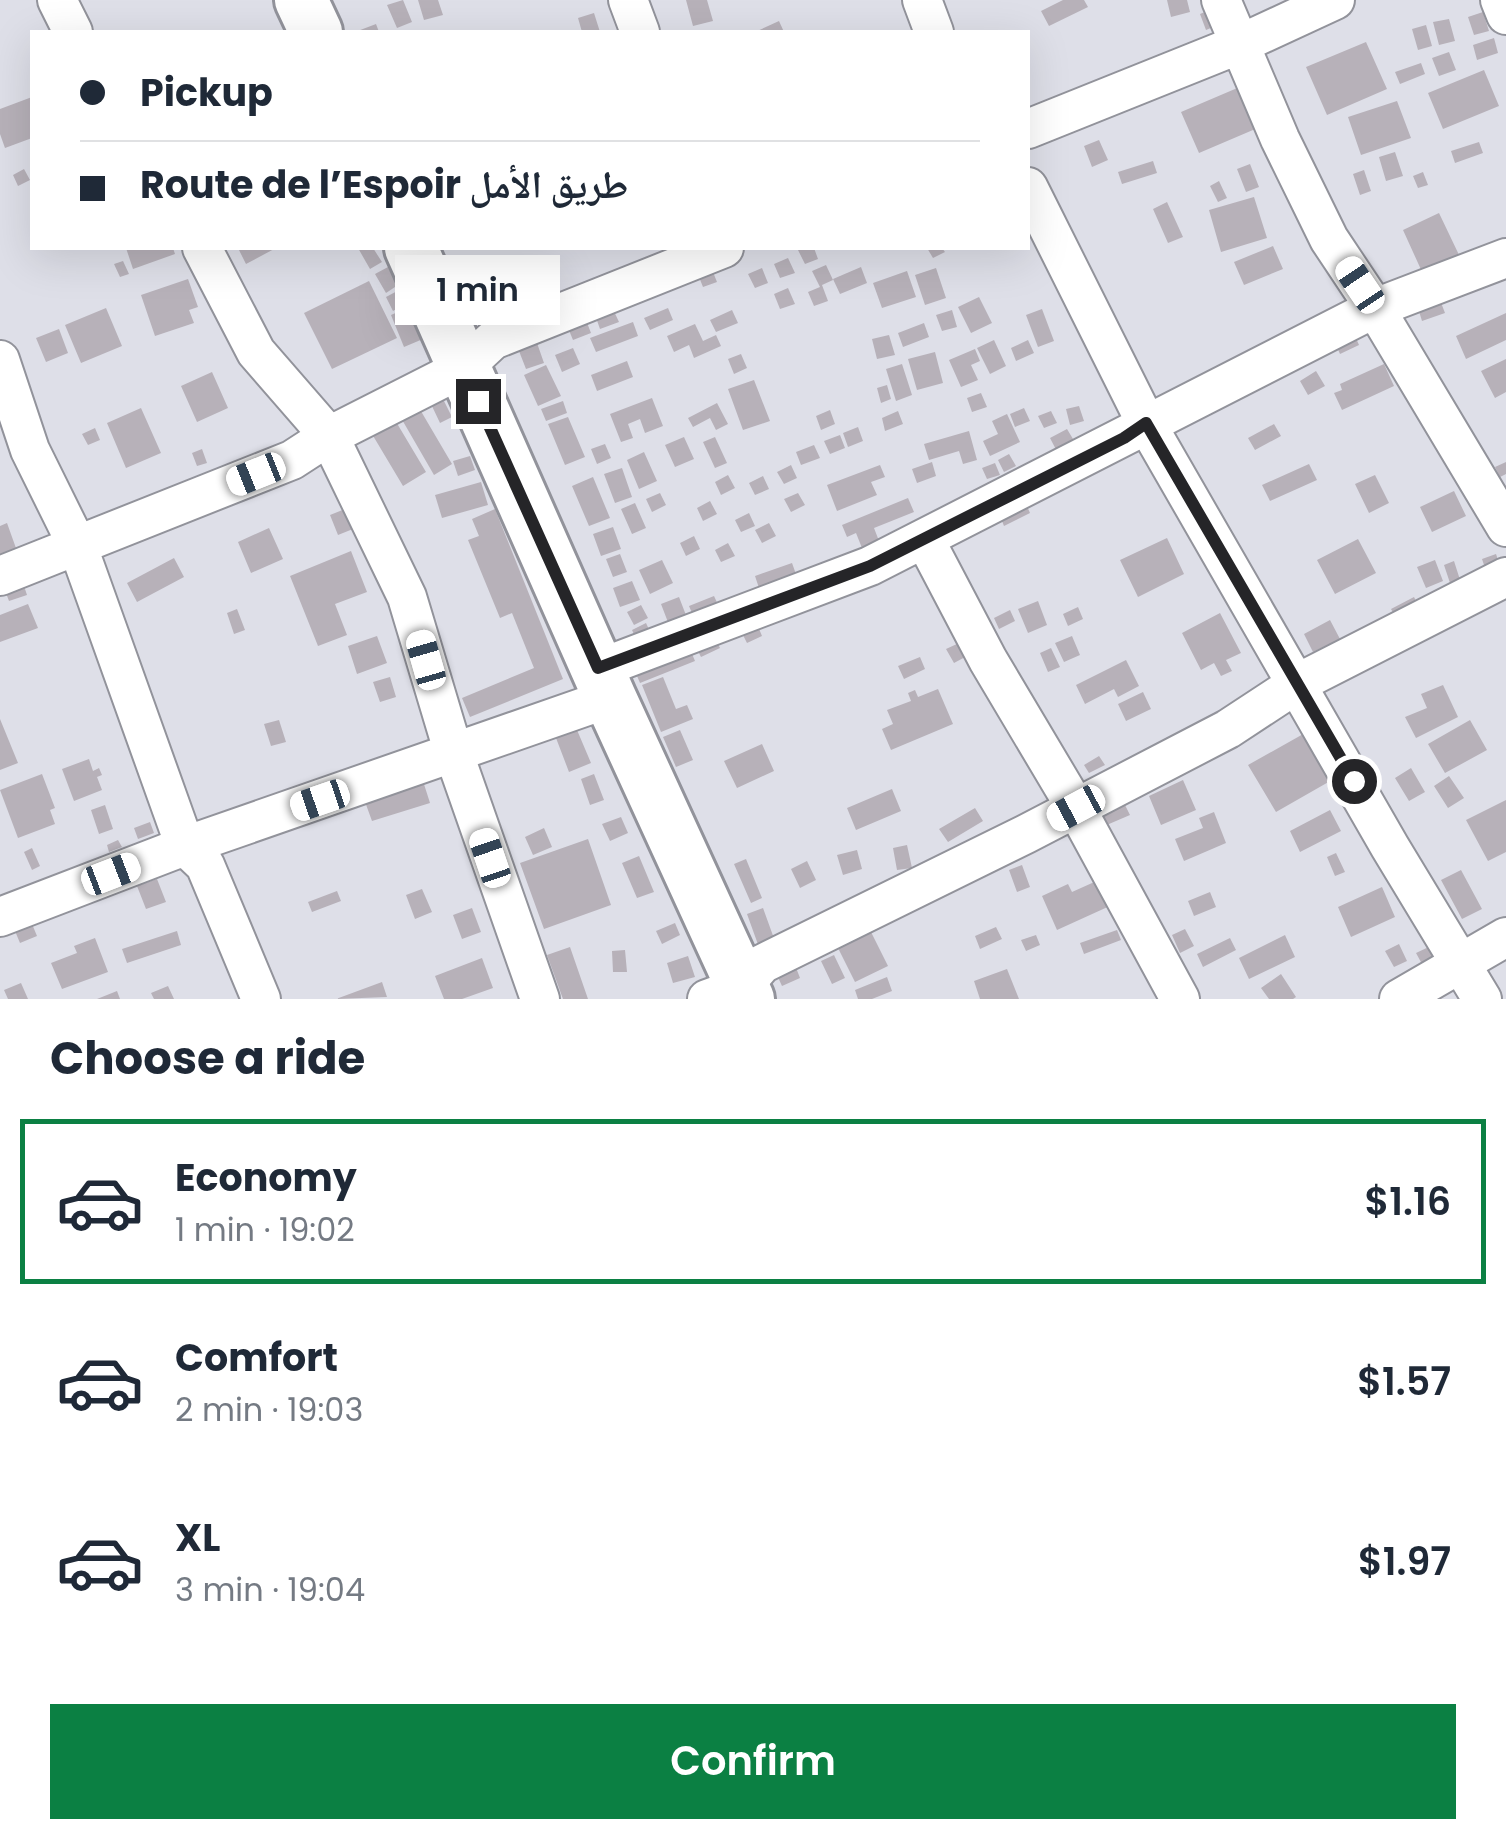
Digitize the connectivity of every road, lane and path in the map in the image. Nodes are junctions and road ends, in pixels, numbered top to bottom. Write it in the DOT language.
graph roads {
  1 [pos="57,0"];
  2 [pos="301,0"];
  3 [pos="628,0"];
  4 [pos="922,0"];
  5 [pos="1221,0"];
  6 [pos="1335,0"];
  7 [pos="1500,0"];
  8 [pos="1506,15"];
  9 [pos="73,30"];
  10 [pos="315,30"];
  11 [pos="639,30"];
  12 [pos="933,30"];
  13 [pos="1240,44"];
  14 [pos="1030,128"];
  15 [pos="1030,191"];
  16 [pos="203,250"];
  17 [pos="412,250"];
  18 [pos="719,250"];
  19 [pos="1506,258"];
  20 [pos="1375,308"];
  21 [pos="0,360"];
  22 [pos="463,368"];
  23 [pos="1146,423"];
  24 [pos="329,436"];
  25 [pos="1506,527"];
  26 [pos="925,540"];
  27 [pos="78,547"];
  28 [pos="0,576"];
  29 [pos="1506,578"];
  30 [pos="604,683"];
  31 [pos="1298,683"];
  32 [pos="454,754"];
  33 [pos="1076,808"];
  34 [pos="185,846"];
  35 [pos="0,917"];
  36 [pos="1506,937"];
  37 [pos="1462,962"];
  38 [pos="733,995"];
  39 [pos="261,999"];
  40 [pos="540,999"];
  41 [pos="1180,999"];
  42 [pos="1400,999"];
  43 [pos="1482,999"];
  1 -- 9 [label="street"];
  2 -- 10 [label="highway"];
  3 -- 11 [label="street"];
  4 -- 12 [label="street"];
  5 -- 13 [label="street"];
  6 -- 13 [label="street"];
  7 -- 8 [label="street"];
  13 -- 14 [label="street"];
  13 -- 20 [label="street"];
  15 -- 23 [label="street"];
  16 -- 24 [label="street"];
  17 -- 22 [label="highway"];
  18 -- 22 [label="street"];
  19 -- 20 [label="street"];
  20 -- 23 [label="street"];
  20 -- 25 [label="street"];
  21 -- 27 [label="street"];
  22 -- 24 [label="street"];
  22 -- 30 [label="highway"];
  23 -- 26 [label="street"];
  23 -- 31 [label="street"];
  24 -- 27 [label="street"];
  24 -- 32 [label="street"];
  26 -- 30 [label="street"];
  26 -- 33 [label="street"];
  27 -- 28 [label="street"];
  27 -- 34 [label="street"];
  29 -- 31 [label="street"];
  30 -- 32 [label="street"];
  30 -- 38 [label="highway"];
  31 -- 33 [label="street"];
  31 -- 37 [label="street"];
  32 -- 34 [label="street"];
  32 -- 40 [label="street"];
  33 -- 38 [label="street"];
  33 -- 41 [label="street"];
  34 -- 35 [label="street"];
  34 -- 39 [label="street"];
  36 -- 37 [label="street"];
  37 -- 42 [label="street"];
  37 -- 43 [label="street"];
}
